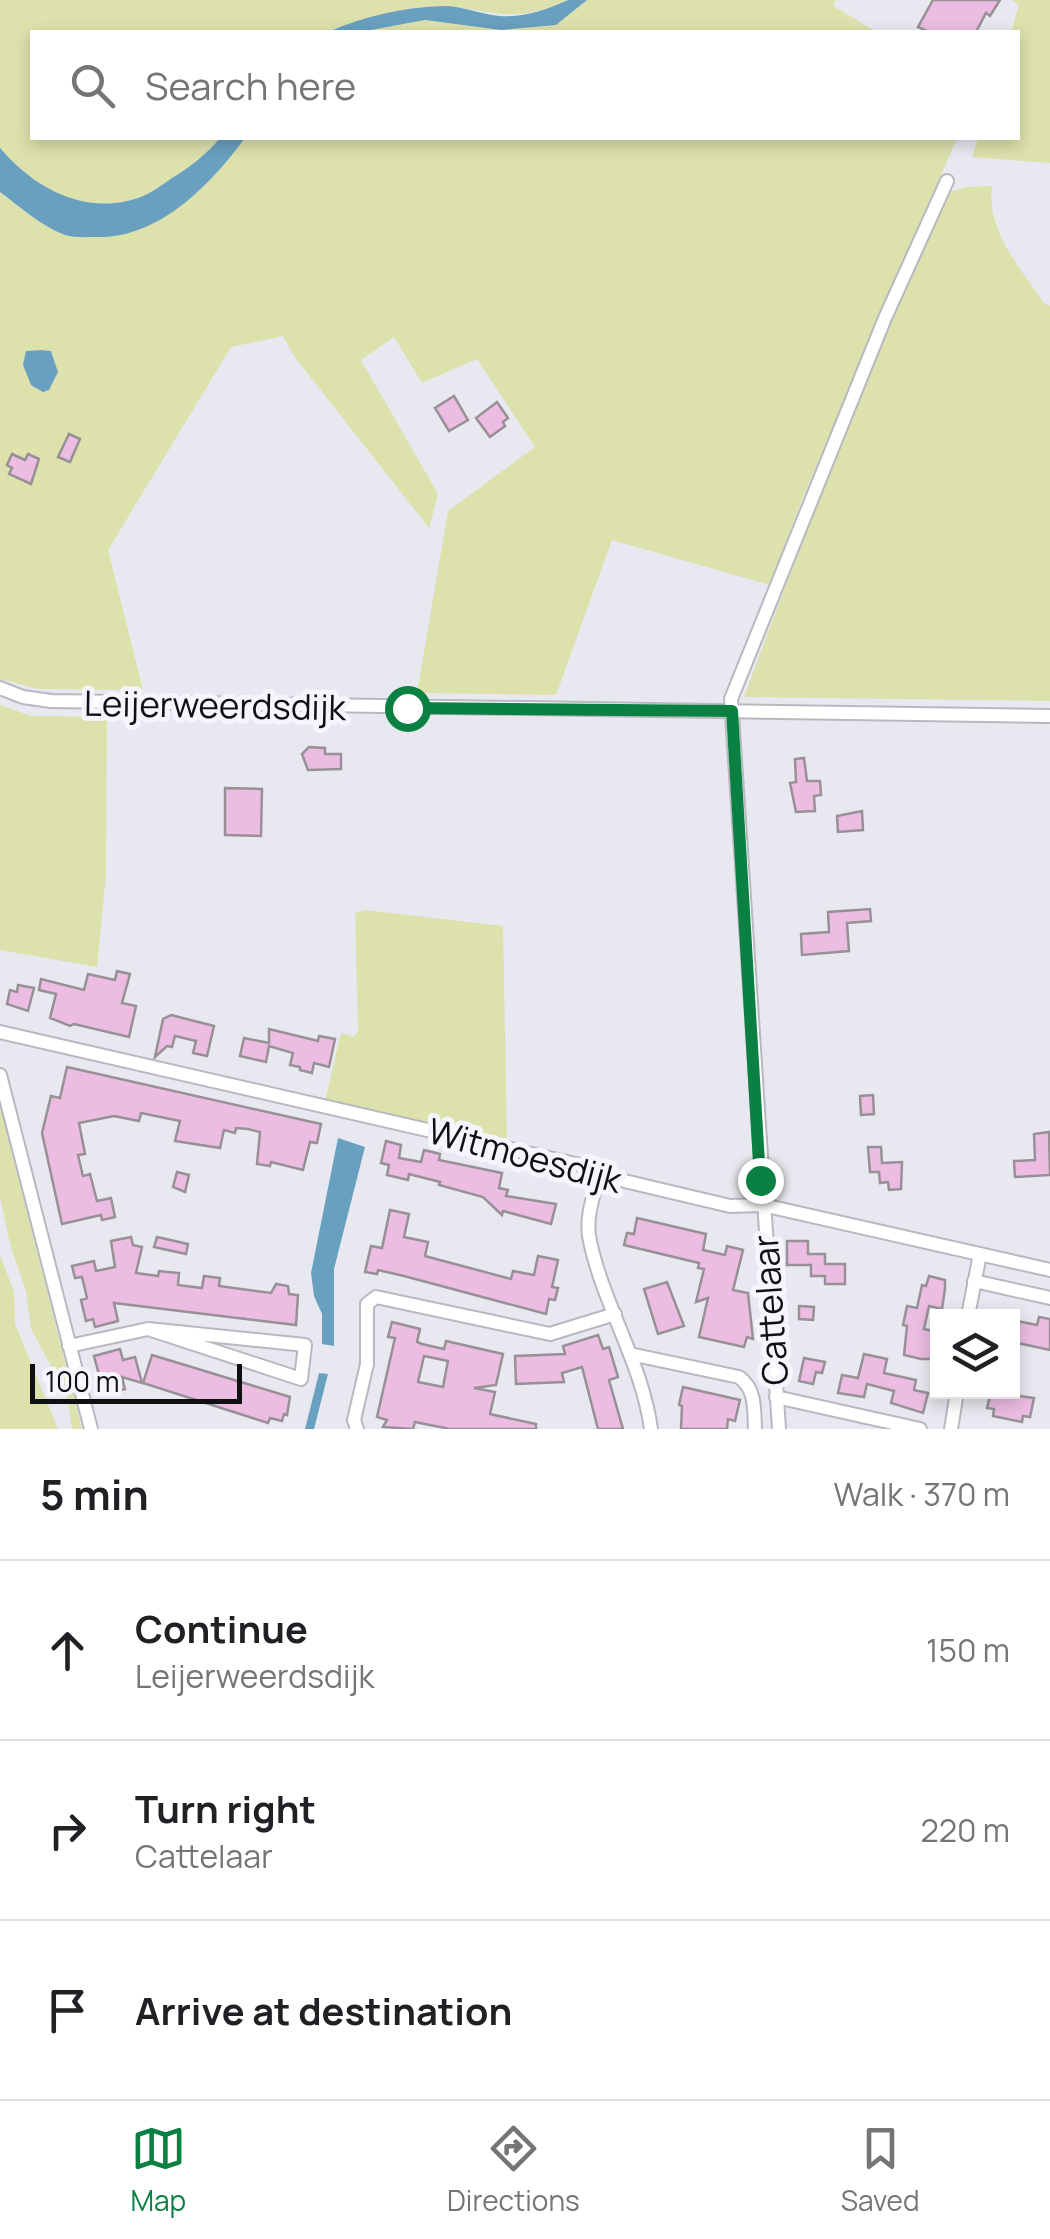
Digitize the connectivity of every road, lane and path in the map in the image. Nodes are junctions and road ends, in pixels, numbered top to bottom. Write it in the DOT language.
graph roads {
  1 [pos="947,180"];
  2 [pos="0,688"];
  3 [pos="732,711"];
  4 [pos="1050,716"];
  5 [pos="0,1032"];
  6 [pos="0,1075"];
  7 [pos="599,1175"];
  8 [pos="763,1205"];
  9 [pos="980,1254"];
  10 [pos="1050,1270"];
  11 [pos="974,1280"];
  12 [pos="1050,1298"];
  13 [pos="969,1309"];
  14 [pos="616,1314"];
  15 [pos="148,1329"];
  16 [pos="69,1346"];
  17 [pos="630,1354"];
  18 [pos="776,1397"];
  19 [pos="956,1399"];
  20 [pos="882,1425"];
  21 [pos="91,1429"];
  22 [pos="357,1429"];
  23 [pos="650,1429"];
  24 [pos="755,1429"];
  25 [pos="779,1429"];
  26 [pos="920,1429"];
  27 [pos="951,1429"];
  1 -- 3 [label="street"];
  2 -- 3 [label="street, Leijerweerdsdijk"];
  3 -- 4 [label="street, Leijerweerdsdijk"];
  3 -- 8 [label="street, Cattelaar"];
  5 -- 7 [label="street, Witmoesdijk"];
  6 -- 16 [label="street"];
  7 -- 8 [label="street, Witmoesdijk"];
  7 -- 14 [label="street"];
  8 -- 9 [label="street, Witmoesdijk"];
  8 -- 18 [label="street, Cattelaar"];
  9 -- 10 [label="street, Witmoesdijk"];
  9 -- 11 [label="street"];
  11 -- 12 [label="street"];
  11 -- 13 [label="street"];
  14 -- 17 [label="street"];
  14 -- 22 [label="street"];
  15 -- 15 [label="street"];
  15 -- 16 [label="street"];
  16 -- 21 [label="street"];
  17 -- 23 [label="street"];
  17 -- 24 [label="street"];
  18 -- 20 [label="street"];
  18 -- 25 [label="street, Cattelaar"];
  19 -- 27 [label="street"];
  20 -- 26 [label="street"];
}
